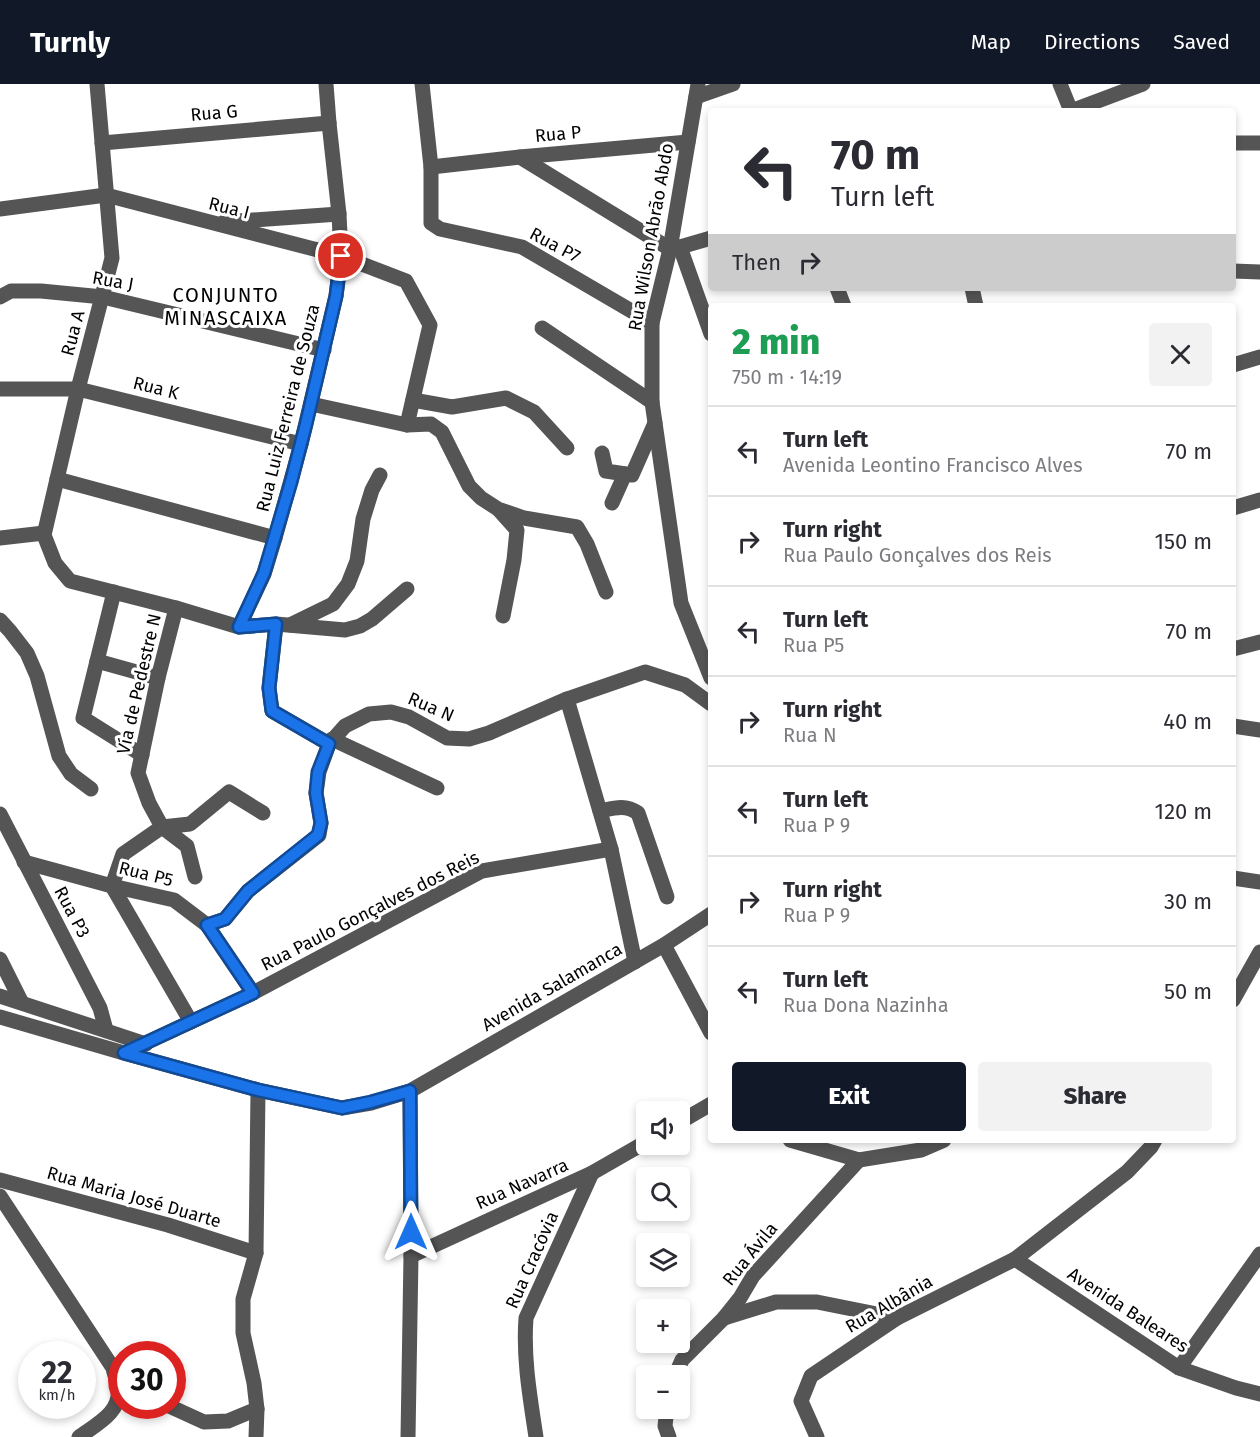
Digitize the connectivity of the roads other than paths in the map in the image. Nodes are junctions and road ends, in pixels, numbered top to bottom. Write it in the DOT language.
graph roads {
  1 [pos="97,84"];
  2 [pos="326,84"];
  3 [pos="422,84"];
  4 [pos="733,84"];
  5 [pos="1060,84"];
  6 [pos="1143,84"];
  7 [pos="697,91"];
  8 [pos="1070,108"];
  9 [pos="1079,108"];
  10 [pos="329,123"];
  11 [pos="102,142"];
  12 [pos="688,142"];
  13 [pos="1236,142"];
  14 [pos="1260,143"];
  15 [pos="520,157"];
  16 [pos="431,167"];
  17 [pos="106,195"];
  18 [pos="0,209"];
  19 [pos="339,214"];
  20 [pos="209,223"];
  21 [pos="708,239"];
  22 [pos="675,248"];
  23 [pos="341,256"];
  24 [pos="1236,271"];
  25 [pos="1260,272"];
  26 [pos="0,297"];
  27 [pos="103,297"];
  28 [pos="652,323"];
  29 [pos="708,327"];
  30 [pos="542,328"];
  31 [pos="324,350"];
  32 [pos="1260,357"];
  33 [pos="1236,364"];
  34 [pos="0,389"];
  35 [pos="78,389"];
  36 [pos="413,400"];
  37 [pos="651,402"];
  38 [pos="311,404"];
  39 [pos="655,423"];
  40 [pos="407,425"];
  41 [pos="301,444"];
  42 [pos="567,448"];
  43 [pos="602,453"];
  44 [pos="625,474"];
  45 [pos="380,475"];
  46 [pos="57,479"];
  47 [pos="1260,501"];
  48 [pos="612,503"];
  49 [pos="1236,507"];
  50 [pos="498,509"];
  51 [pos="44,533"];
  52 [pos="0,538"];
  53 [pos="275,538"];
  54 [pos="407,589"];
  55 [pos="114,592"];
  56 [pos="606,592"];
  57 [pos="176,608"];
  58 [pos="503,616"];
  59 [pos="0,620"];
  60 [pos="283,625"];
  61 [pos="239,627"];
  62 [pos="1260,642"];
  63 [pos="1236,648"];
  64 [pos="97,661"];
  65 [pos="708,670"];
  66 [pos="158,678"];
  67 [pos="567,699"];
  68 [pos="708,702"];
  69 [pos="1236,726"];
  70 [pos="1260,730"];
  71 [pos="330,742"];
  72 [pos="142,754"];
  73 [pos="437,788"];
  74 [pos="91,789"];
  75 [pos="600,811"];
  76 [pos="263,813"];
  77 [pos="0,814"];
  78 [pos="162,827"];
  79 [pos="611,849"];
  80 [pos="24,862"];
  81 [pos="195,877"];
  82 [pos="1236,878"];
  83 [pos="1260,882"];
  84 [pos="112,886"];
  85 [pos="667,897"];
  86 [pos="708,916"];
  87 [pos="207,925"];
  88 [pos="664,945"];
  89 [pos="1260,952"];
  90 [pos="0,959"];
  91 [pos="634,962"];
  92 [pos="253,993"];
  93 [pos="1236,995"];
  94 [pos="0,996"];
  95 [pos="21,1003"];
  96 [pos="0,1017"];
  97 [pos="191,1022"];
  98 [pos="708,1027"];
  99 [pos="106,1030"];
  100 [pos="146,1044"];
  101 [pos="124,1053"];
  102 [pos="258,1090"];
  103 [pos="410,1091"];
  104 [pos="708,1106"];
  105 [pos="690,1116"];
  106 [pos="800,1143"];
  107 [pos="937,1143"];
  108 [pos="1153,1143"];
  109 [pos="636,1148"];
  110 [pos="859,1160"];
  111 [pos="592,1173"];
  112 [pos="0,1180"];
  113 [pos="0,1196"];
  114 [pos="256,1253"];
  115 [pos="1260,1254"];
  116 [pos="411,1256"];
  117 [pos="1015,1259"];
  118 [pos="724,1318"];
  119 [pos="897,1318"];
  120 [pos="108,1358"];
  121 [pos="680,1365"];
  122 [pos="1179,1368"];
  123 [pos="1260,1394"];
  124 [pos="256,1410"];
  125 [pos="186,1414"];
  126 [pos="108,1415"];
  127 [pos="666,1419"];
  128 [pos="79,1437"];
  129 [pos="256,1437"];
  130 [pos="408,1437"];
  131 [pos="536,1437"];
  132 [pos="669,1437"];
  133 [pos="817,1437"];
  1 -- 11 [label="street, Rua A"];
  2 -- 10 [label="street, Rua Luiz Ferreira de Souza"];
  3 -- 16 [label="street"];
  4 -- 7 [label="street"];
  5 -- 8 [label="street"];
  6 -- 9 [label="street"];
  7 -- 12 [label="street, Rua Wilson Abrão Abdo"];
  10 -- 11 [label="street, Rua G"];
  10 -- 19 [label="street, Rua Luiz Ferreira de Souza"];
  11 -- 17 [label="street, Rua A"];
  12 -- 15 [label="street, Rua P"];
  12 -- 22 [label="street, Rua Wilson Abrão Abdo"];
  13 -- 14 [label="street"];
  15 -- 16 [label="street, Rua P"];
  15 -- 22 [label="street"];
  16 -- 28 [label="street, Rua P7"];
  17 -- 18 [label="street"];
  17 -- 20 [label="street, Rua I"];
  17 -- 27 [label="street, Rua A"];
  19 -- 20 [label="street"];
  19 -- 23 [label="street, Rua Luiz Ferreira de Souza"];
  20 -- 23 [label="street, Rua I"];
  21 -- 22 [label="street"];
  22 -- 28 [label="street, Rua Wilson Abrão Abdo"];
  22 -- 29 [label="street"];
  23 -- 31 [label="street, Rua Luiz Ferreira de Souza"];
  23 -- 36 [label="street, Rua I"];
  24 -- 25 [label="street"];
  26 -- 27 [label="street, Rua J"];
  27 -- 31 [label="street, Rua J"];
  27 -- 35 [label="street, Rua A"];
  28 -- 37 [label="street, Rua Wilson Abrão Abdo"];
  30 -- 37 [label="street"];
  31 -- 38 [label="street, Rua Luiz Ferreira de Souza"];
  32 -- 33 [label="street"];
  34 -- 35 [label="street, Rua K"];
  35 -- 41 [label="street, Rua K"];
  35 -- 46 [label="street, Rua A"];
  36 -- 40 [label="street, Rua I"];
  36 -- 42 [label="street"];
  37 -- 39 [label="street, Rua Wilson Abrão Abdo"];
  38 -- 40 [label="street"];
  38 -- 41 [label="street, Rua Luiz Ferreira de Souza"];
  39 -- 44 [label="street"];
  39 -- 65 [label="street, Rua Wilson Abrão Abdo"];
  40 -- 50 [label="street"];
  41 -- 53 [label="street, Rua Luiz Ferreira de Souza"];
  43 -- 44 [label="street"];
  44 -- 48 [label="street"];
  45 -- 60 [label="street"];
  46 -- 51 [label="street, Rua A"];
  46 -- 53 [label="street"];
  47 -- 49 [label="street"];
  50 -- 56 [label="street"];
  50 -- 58 [label="street"];
  51 -- 52 [label="street"];
  51 -- 55 [label="street"];
  53 -- 61 [label="street, Rua Luiz Ferreira de Souza"];
  54 -- 60 [label="street"];
  55 -- 57 [label="street"];
  55 -- 64 [label="street"];
  57 -- 61 [label="street"];
  57 -- 66 [label="street, Vía de Pedestre N"];
  59 -- 74 [label="street"];
  60 -- 61 [label="street"];
  60 -- 71 [label="street"];
  62 -- 63 [label="street"];
  64 -- 66 [label="street"];
  64 -- 72 [label="street"];
  66 -- 72 [label="street, Vía de Pedestre N"];
  67 -- 68 [label="street, Rua N"];
  67 -- 71 [label="street, Rua N"];
  67 -- 75 [label="street"];
  69 -- 70 [label="street"];
  71 -- 73 [label="street"];
  71 -- 87 [label="street"];
  72 -- 78 [label="street, Vía de Pedestre N"];
  75 -- 79 [label="street"];
  75 -- 85 [label="street"];
  76 -- 78 [label="street"];
  77 -- 80 [label="street, Rua P3"];
  78 -- 81 [label="street"];
  78 -- 84 [label="street"];
  79 -- 91 [label="street"];
  79 -- 92 [label="street, Rua Paulo Gonçalves dos Reis"];
  80 -- 84 [label="street, Rua P5"];
  80 -- 99 [label="street, Rua P3"];
  82 -- 83 [label="street"];
  84 -- 87 [label="street, Rua P5"];
  84 -- 97 [label="street"];
  86 -- 88 [label="street, Avenida Salamanca"];
  87 -- 92 [label="street, Rua P5"];
  88 -- 91 [label="street, Avenida Salamanca"];
  88 -- 98 [label="street"];
  89 -- 93 [label="street"];
  90 -- 95 [label="street"];
  91 -- 103 [label="street, Avenida Salamanca"];
  92 -- 97 [label="street, Rua Paulo Gonçalves dos Reis"];
  94 -- 95 [label="street"];
  95 -- 99 [label="street"];
  96 -- 101 [label="street, Avenida Salamanca"];
  97 -- 100 [label="street, Rua Paulo Gonçalves dos Reis"];
  99 -- 100 [label="street"];
  100 -- 101 [label="street, Rua Paulo Gonçalves dos Reis"];
  101 -- 102 [label="street, Avenida Salamanca"];
  102 -- 103 [label="street, Avenida Salamanca"];
  102 -- 114 [label="street"];
  103 -- 116 [label="street"];
  104 -- 105 [label="street"];
  106 -- 110 [label="street"];
  107 -- 110 [label="street"];
  108 -- 117 [label="street, Rua Albânia"];
  109 -- 111 [label="street, Rua Navarra"];
  110 -- 118 [label="street, Rua Ávila"];
  111 -- 116 [label="street, Rua Navarra"];
  111 -- 131 [label="street, Rua Cracóvia"];
  112 -- 114 [label="street, Rua Maria José Duarte"];
  113 -- 120 [label="street"];
  114 -- 124 [label="street"];
  115 -- 122 [label="street"];
  116 -- 130 [label="street"];
  117 -- 119 [label="street, Rua Albânia"];
  117 -- 122 [label="street, Avenida Baleares"];
  118 -- 119 [label="street"];
  118 -- 121 [label="street, Rua Ávila"];
  119 -- 133 [label="street, Rua Albânia"];
  122 -- 123 [label="street, Avenida Baleares"];
  124 -- 125 [label="street"];
  124 -- 129 [label="street"];
  126 -- 128 [label="street"];
  127 -- 132 [label="street"];
}
